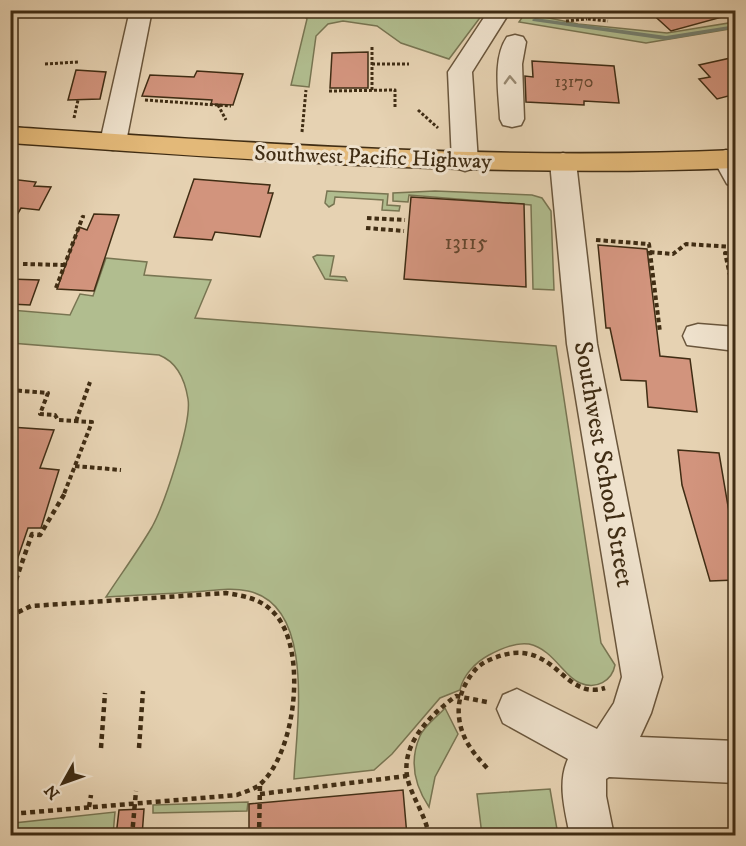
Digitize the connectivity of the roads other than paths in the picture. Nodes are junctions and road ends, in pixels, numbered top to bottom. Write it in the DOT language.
graph roads {
  1 [pos="141,10"];
  2 [pos="500,10"];
  3 [pos="515,42"];
  4 [pos="512,119"];
  5 [pos="10,135"];
  6 [pos="113,142"];
  7 [pos="465,162"];
  8 [pos="563,162"];
  9 [pos="732,165"];
  10 [pos="698,336"];
  11 [pos="735,339"];
  12 [pos="517,709"];
  13 [pos="605,756"];
  14 [pos="735,762"];
  15 [pos="592,836"];
  1 -- 6 [label="street"];
  2 -- 7 [label="street"];
  4 -- 3 [label="street, one-way"];
  5 -- 6 [label="highway, Southwest Pacific Highway"];
  6 -- 7 [label="highway, Southwest Pacific Highway"];
  7 -- 8 [label="highway, Southwest Pacific Highway"];
  8 -- 9 [label="highway, Southwest Pacific Highway"];
  8 -- 13 [label="street, Southwest School Street"];
  10 -- 11 [label="street"];
  12 -- 13 [label="street"];
  13 -- 14 [label="street"];
  13 -- 15 [label="street, Southwest School Street"];
}
